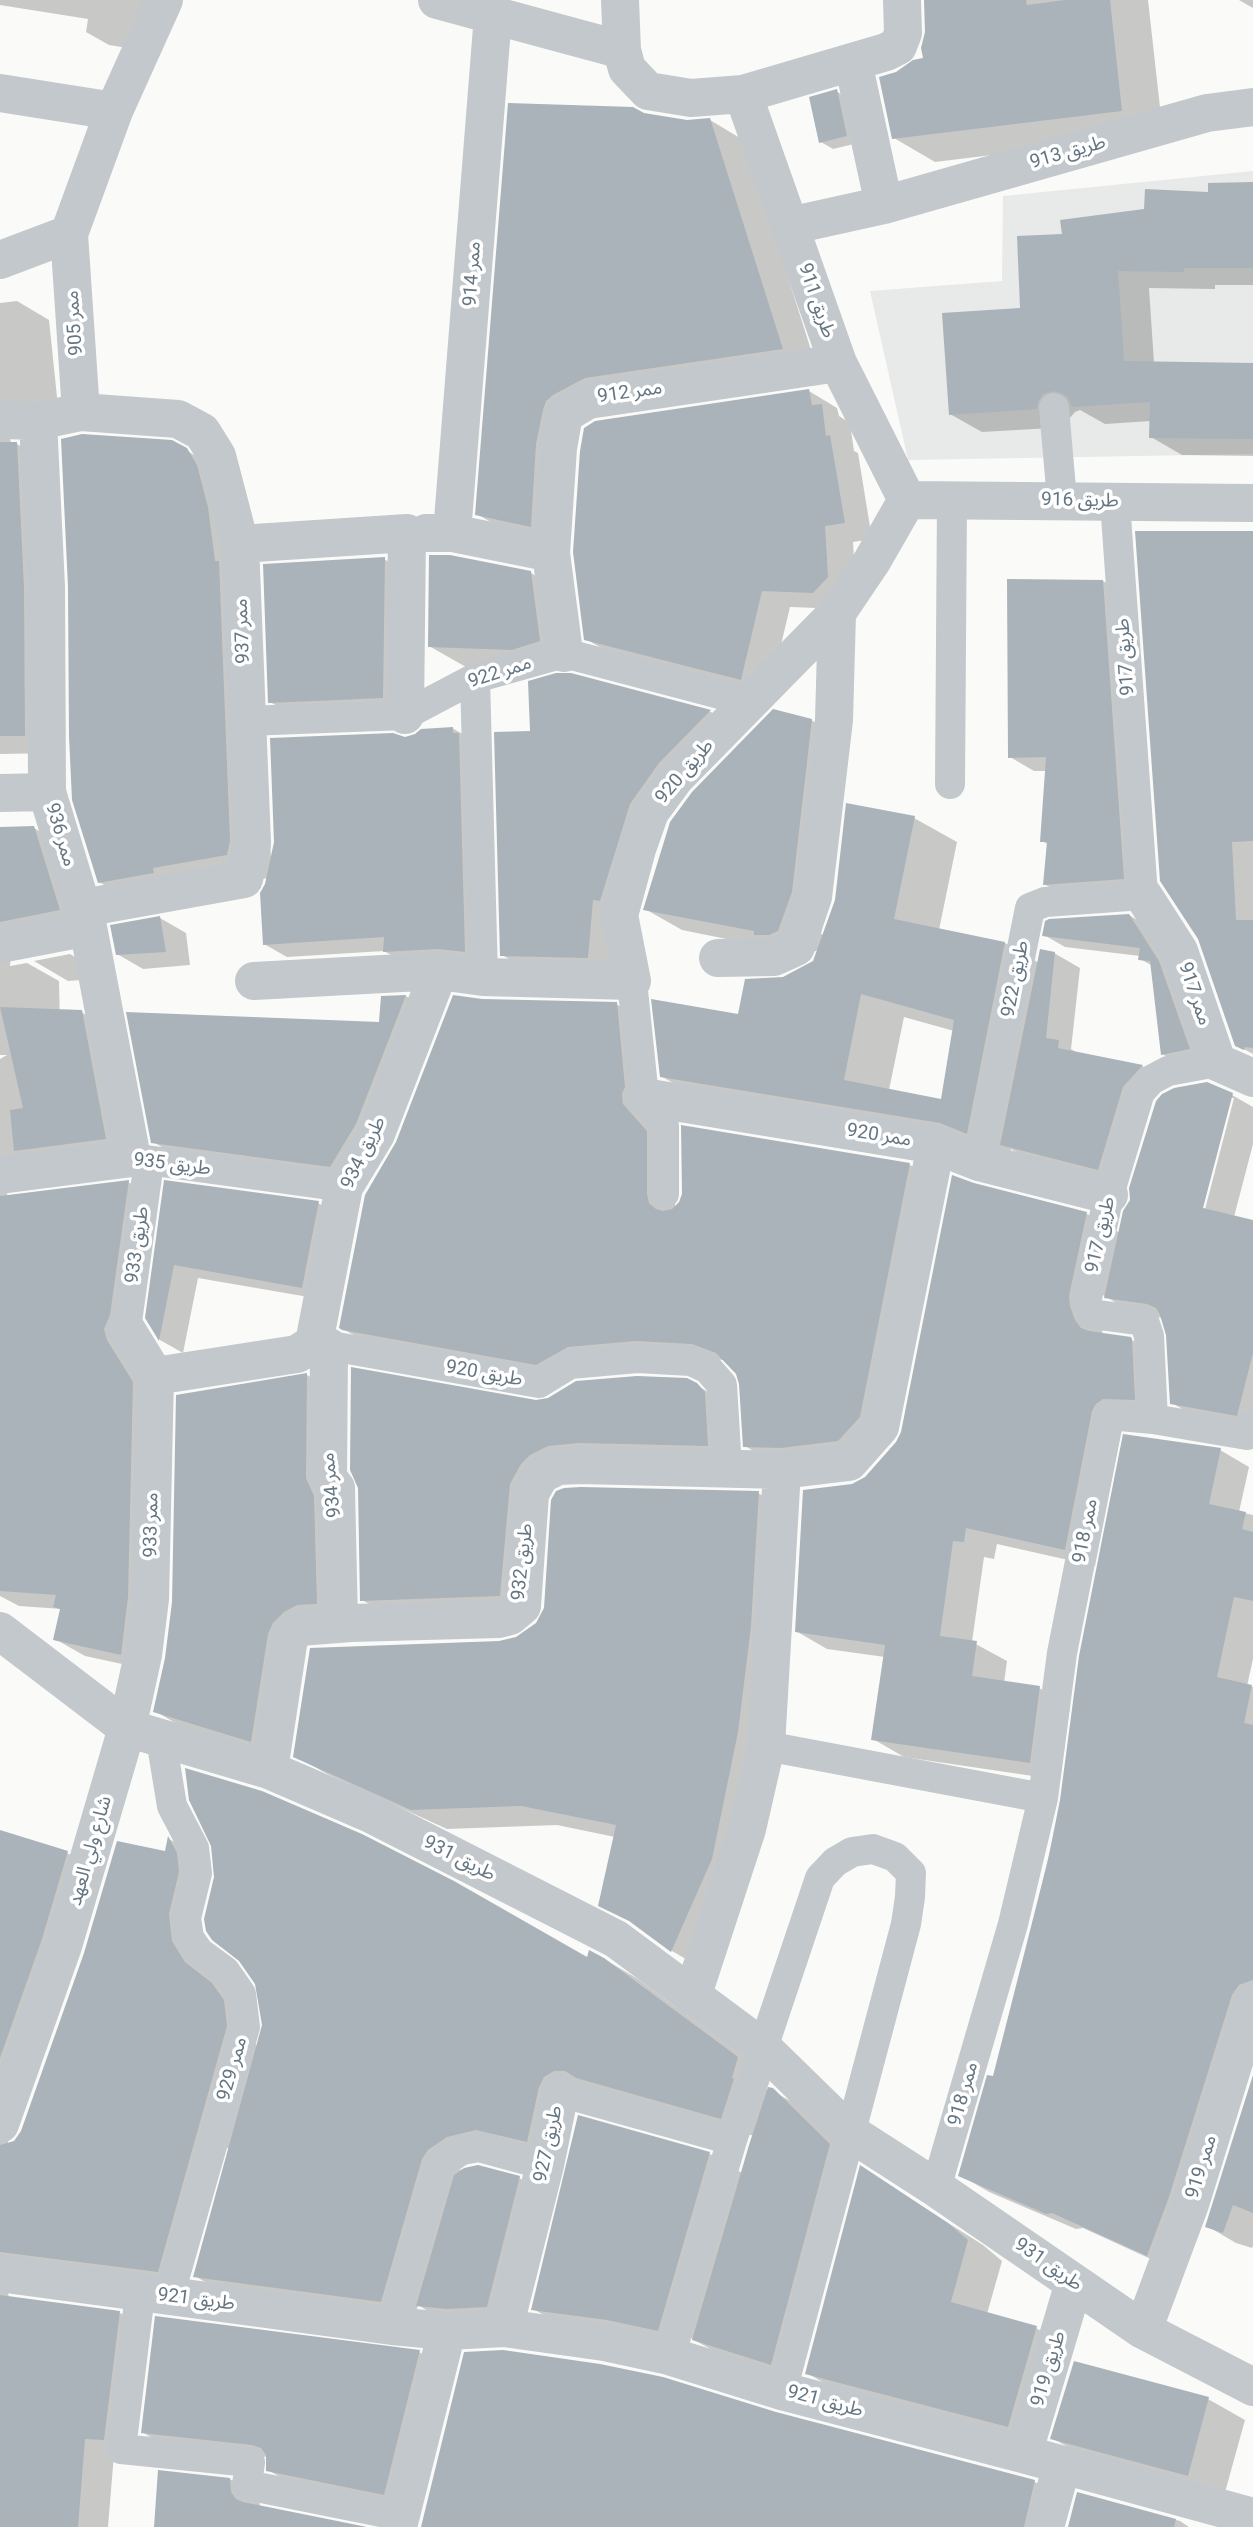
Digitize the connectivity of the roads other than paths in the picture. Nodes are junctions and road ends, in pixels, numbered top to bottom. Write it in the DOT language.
graph roads {
  1 [pos="164,0"];
  2 [pos="437,0"];
  3 [pos="620,0"];
  4 [pos="902,0"];
  5 [pos="493,15"];
  6 [pos="622,50"];
  7 [pos="853,62"];
  8 [pos="0,93"];
  9 [pos="743,94"];
  10 [pos="1253,107"];
  11 [pos="114,111"];
  12 [pos="884,205"];
  13 [pos="789,226"];
  14 [pos="69,233"];
  15 [pos="0,260"];
  16 [pos="838,363"];
  17 [pos="1054,408"];
  18 [pos="81,412"];
  19 [pos="0,420"];
  20 [pos="38,421"];
  21 [pos="907,500"];
  22 [pos="951,500"];
  23 [pos="1062,500"];
  24 [pos="1115,502"];
  25 [pos="1253,503"];
  26 [pos="407,533"];
  27 [pos="452,533"];
  28 [pos="240,544"];
  29 [pos="551,553"];
  30 [pos="837,613"];
  31 [pos="564,653"];
  32 [pos="475,678"];
  33 [pos="753,698"];
  34 [pos="405,715"];
  35 [pos="246,721"];
  36 [pos="950,784"];
  37 [pos="47,792"];
  38 [pos="0,793"];
  39 [pos="1143,895"];
  40 [pos="85,918"];
  41 [pos="0,944"];
  42 [pos="718,958"];
  43 [pos="439,971"];
  44 [pos="483,977"];
  45 [pos="254,981"];
  46 [pos="632,981"];
  47 [pos="1217,1062"];
  48 [pos="1253,1078"];
  49 [pos="643,1097"];
  50 [pos="936,1145"];
  51 [pos="141,1160"];
  52 [pos="979,1162"];
  53 [pos="0,1174"];
  54 [pos="344,1187"];
  55 [pos="664,1194"];
  56 [pos="1110,1195"];
  57 [pos="126,1329"];
  58 [pos="322,1345"];
  59 [pos="155,1376"];
  60 [pos="1153,1419"];
  61 [pos="1253,1424"];
  62 [pos="727,1469"];
  63 [pos="782,1470"];
  64 [pos="339,1624"];
  65 [pos="0,1631"];
  66 [pos="144,1733"];
  67 [pos="766,1746"];
  68 [pos="269,1770"];
  69 [pos="1043,1798"];
  70 [pos="692,1997"];
  71 [pos="1253,2001"];
  72 [pos="763,2048"];
  73 [pos="9,2066"];
  74 [pos="560,2092"];
  75 [pos="0,2124"];
  76 [pos="849,2132"];
  77 [pos="732,2140"];
  78 [pos="545,2165"];
  79 [pos="936,2188"];
  80 [pos="0,2273"];
  81 [pos="1074,2283"];
  82 [pos="154,2295"];
  83 [pos="392,2326"];
  84 [pos="504,2328"];
  85 [pos="1143,2330"];
  86 [pos="447,2331"];
  87 [pos="669,2356"];
  88 [pos="1253,2387"];
  89 [pos="782,2391"];
  90 [pos="1023,2454"];
  91 [pos="1062,2465"];
  92 [pos="1253,2517"];
  93 [pos="400,2522"];
  94 [pos="1045,2527"];
  1 -- 11 [label="street, ممر 905"];
  2 -- 5 [label="street"];
  3 -- 6 [label="street"];
  4 -- 7 [label="street"];
  5 -- 6 [label="street"];
  5 -- 27 [label="street, ممر 914"];
  6 -- 9 [label="street"];
  7 -- 9 [label="street"];
  7 -- 12 [label="street"];
  8 -- 11 [label="street"];
  9 -- 13 [label="street, طريق 911"];
  10 -- 12 [label="street, طريق 913"];
  11 -- 14 [label="street, ممر 905"];
  12 -- 13 [label="street, طريق 913"];
  13 -- 16 [label="street, طريق 911"];
  14 -- 15 [label="street"];
  14 -- 18 [label="street, ممر 905"];
  16 -- 21 [label="street, طريق 911"];
  16 -- 29 [label="street, ممر 912"];
  17 -- 23 [label="lane"];
  18 -- 20 [label="street, ممر 937"];
  18 -- 28 [label="street, ممر 937"];
  19 -- 20 [label="street, ممر 937"];
  20 -- 37 [label="street, ممر 936"];
  21 -- 22 [label="street, طريق 916"];
  21 -- 30 [label="street"];
  22 -- 23 [label="street, طريق 916"];
  22 -- 36 [label="lane"];
  23 -- 24 [label="street, طريق 916"];
  24 -- 25 [label="street, طريق 916"];
  24 -- 39 [label="lane, طريق 917"];
  26 -- 27 [label="street"];
  26 -- 28 [label="street"];
  26 -- 34 [label="street"];
  27 -- 29 [label="street"];
  28 -- 35 [label="street, ممر 937"];
  29 -- 31 [label="street, ممر 912"];
  30 -- 33 [label="street"];
  30 -- 42 [label="street"];
  31 -- 32 [label="lane, ممر 922"];
  31 -- 33 [label="lane"];
  32 -- 34 [label="lane, ممر 922"];
  32 -- 44 [label="lane"];
  33 -- 46 [label="street, طريق 920"];
  34 -- 35 [label="lane, ممر 922"];
  35 -- 40 [label="street, ممر 937"];
  37 -- 38 [label="street"];
  37 -- 40 [label="street, ممر 936"];
  39 -- 47 [label="street, ممر 917"];
  39 -- 52 [label="lane, طريق 922"];
  40 -- 41 [label="street"];
  40 -- 51 [label="street, ممر 936"];
  43 -- 44 [label="street"];
  43 -- 45 [label="street"];
  43 -- 54 [label="street, طريق 934"];
  44 -- 46 [label="street"];
  46 -- 49 [label="lane, طريق 920"];
  47 -- 48 [label="street"];
  47 -- 56 [label="lane, طريق 917"];
  49 -- 50 [label="street, ممر 920"];
  49 -- 55 [label="lane"];
  50 -- 52 [label="street, ممر 920"];
  50 -- 63 [label="street, طريق 932"];
  51 -- 53 [label="street, طريق 935"];
  51 -- 54 [label="lane, طريق 935"];
  51 -- 57 [label="lane, طريق 933"];
  52 -- 56 [label="street, ممر 920"];
  54 -- 58 [label="street, طريق 934"];
  56 -- 60 [label="lane, طريق 917"];
  57 -- 59 [label="street"];
  58 -- 59 [label="street"];
  58 -- 62 [label="lane, طريق 920"];
  58 -- 64 [label="street, ممر 934"];
  59 -- 66 [label="street, ممر 933"];
  60 -- 61 [label="lane, ممر 918"];
  60 -- 69 [label="lane, ممر 918"];
  62 -- 63 [label="street, طريق 932"];
  62 -- 64 [label="street, طريق 932"];
  63 -- 67 [label="street"];
  64 -- 68 [label="street, طريق 932"];
  65 -- 66 [label="street"];
  66 -- 68 [label="street, طريق 931"];
  66 -- 73 [label="street, شارع ولي العهد"];
  66 -- 82 [label="lane, ممر 929"];
  67 -- 69 [label="lane"];
  67 -- 70 [label="street"];
  68 -- 70 [label="street, طريق 931"];
  69 -- 79 [label="lane, ممر 918"];
  70 -- 72 [label="street, طريق 931"];
  71 -- 85 [label="street, ممر 919"];
  72 -- 76 [label="street, طريق 931"];
  72 -- 76 [label="lane"];
  72 -- 77 [label="lane"];
  73 -- 75 [label="street, شارع ولي العهد"];
  74 -- 77 [label="lane, طريق 927"];
  74 -- 78 [label="street, طريق 927"];
  76 -- 79 [label="street, طريق 931"];
  76 -- 89 [label="lane"];
  77 -- 87 [label="lane"];
  78 -- 83 [label="lane"];
  78 -- 84 [label="street, طريق 927"];
  79 -- 81 [label="street, طريق 931"];
  80 -- 82 [label="street, طريق 921"];
  81 -- 85 [label="street, طريق 931"];
  81 -- 90 [label="street, طريق 919"];
  82 -- 83 [label="street, طريق 921"];
  82 -- 93 [label="lane, ممر 929"];
  83 -- 86 [label="street, طريق 921"];
  84 -- 86 [label="street, طريق 921"];
  84 -- 87 [label="street, طريق 921"];
  85 -- 88 [label="street, طريق 931"];
  86 -- 93 [label="street"];
  87 -- 89 [label="street, طريق 921"];
  89 -- 90 [label="street, طريق 921"];
  90 -- 91 [label="street, طريق 921"];
  91 -- 92 [label="street, طريق 921"];
  91 -- 94 [label="street"];
}
